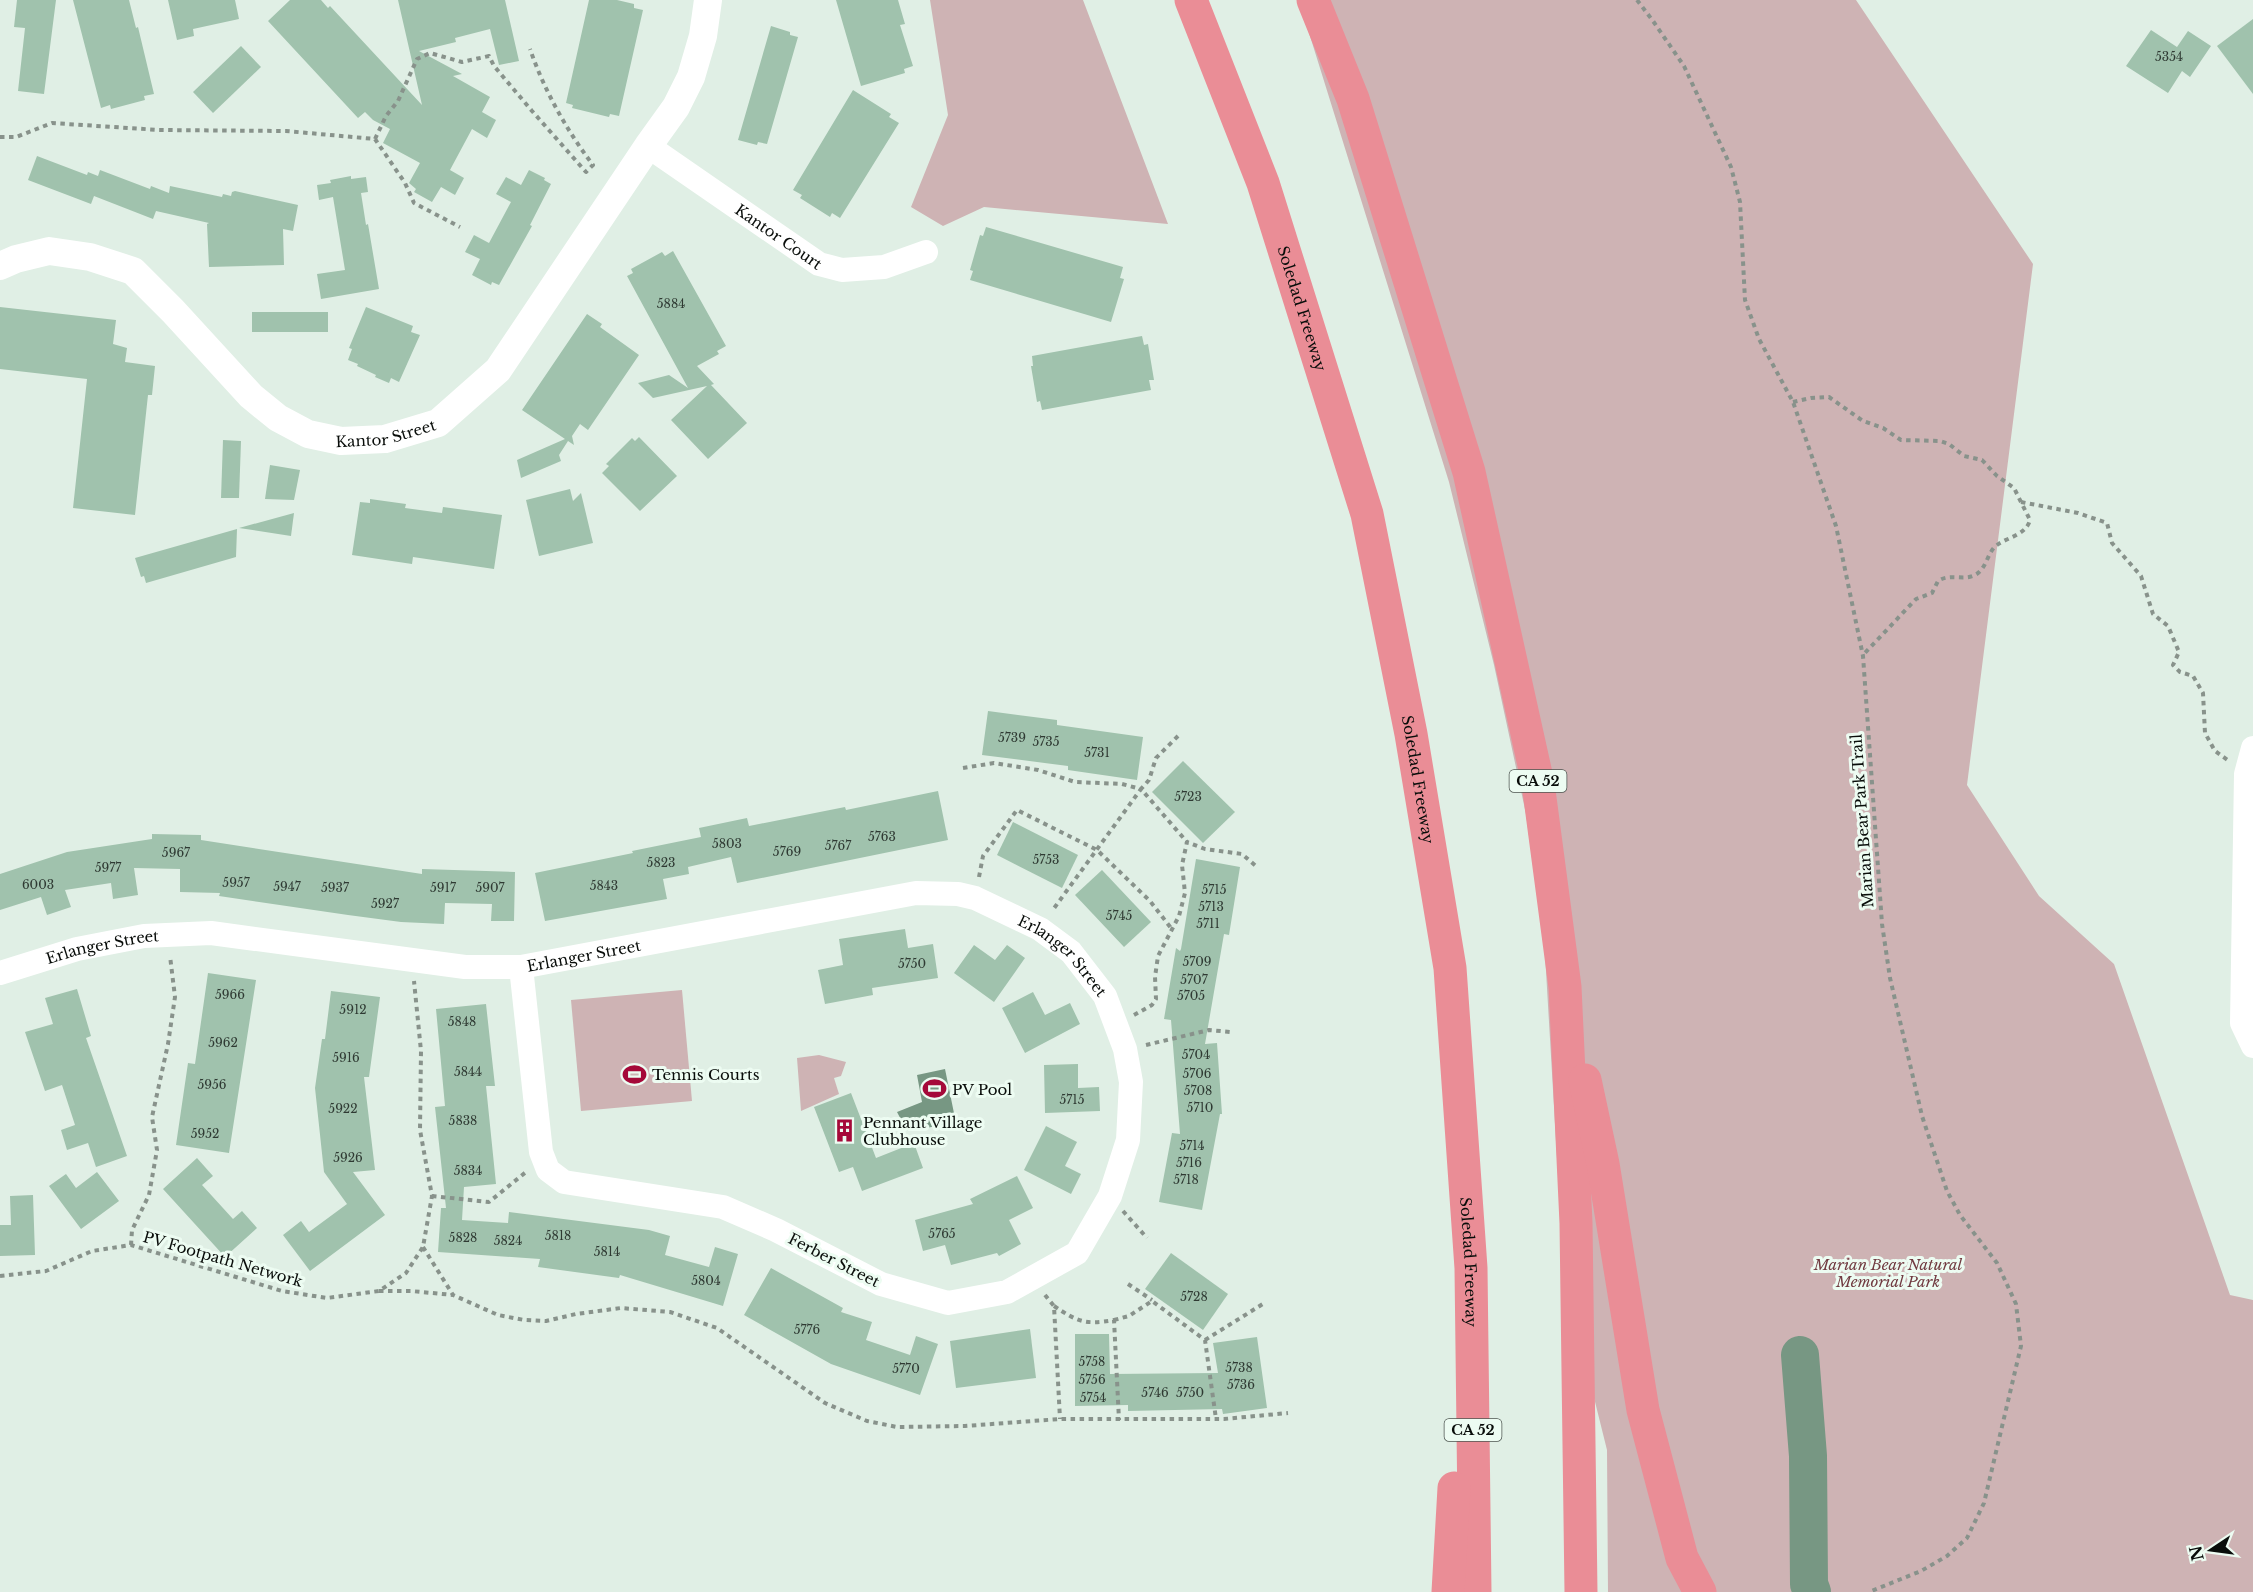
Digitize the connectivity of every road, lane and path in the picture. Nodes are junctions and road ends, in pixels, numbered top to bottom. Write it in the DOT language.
graph roads {
  1 [pos="708,0"];
  2 [pos="1191,0"];
  3 [pos="1313,0"];
  4 [pos="1637,0"];
  5 [pos="530,49"];
  6 [pos="0,137"];
  7 [pos="375,139"];
  8 [pos="648,146"];
  9 [pos="460,227"];
  10 [pos="926,252"];
  11 [pos="0,266"];
  12 [pos="1793,402"];
  13 [pos="2020,502"];
  14 [pos="1863,656"];
  15 [pos="1178,736"];
  16 [pos="2253,748"];
  17 [pos="963,768"];
  18 [pos="2246,774"];
  19 [pos="1141,789"];
  20 [pos="1187,842"];
  21 [pos="1097,850"];
  22 [pos="1257,867"];
  23 [pos="975,898"];
  24 [pos="1171,928"];
  25 [pos="1040,929"];
  26 [pos="169,934"];
  27 [pos="413,960"];
  28 [pos="521,967"];
  29 [pos="0,973"];
  30 [pos="1565,987"];
  31 [pos="1116,1022"];
  32 [pos="1230,1032"];
  33 [pos="2253,1046"];
  34 [pos="1125,1049"];
  35 [pos="543,1158"];
  36 [pos="432,1196"];
  37 [pos="1110,1196"];
  38 [pos="1147,1238"];
  39 [pos="131,1245"];
  40 [pos="423,1247"];
  41 [pos="1471,1268"];
  42 [pos="0,1276"];
  43 [pos="1032,1278"];
  44 [pos="1128,1284"];
  45 [pos="379,1291"];
  46 [pos="453,1295"];
  47 [pos="1152,1301"];
  48 [pos="1266,1302"];
  49 [pos="1054,1306"];
  50 [pos="1114,1320"];
  51 [pos="1205,1340"];
  52 [pos="1288,1413"];
  53 [pos="1060,1419"];
  54 [pos="1216,1419"];
  55 [pos="1119,1420"];
  56 [pos="1448,1592"];
  57 [pos="1475,1592"];
  58 [pos="1581,1592"];
  59 [pos="1700,1592"];
  60 [pos="1869,1592"];
  1 -- 8 [label="street, Kantor Street"];
  2 -- 41 [label="highway, Soledad Freeway / CA 52"];
  3 -- 30 [label="highway, CA 52"];
  4 -- 12 [label="path, Marian Bear Park Trail"];
  5 -- 7 [label="path"];
  6 -- 7 [label="path"];
  7 -- 9 [label="path"];
  8 -- 10 [label="street, Kantor Court"];
  8 -- 11 [label="street, Kantor Street"];
  12 -- 13 [label="path"];
  12 -- 14 [label="path, Marian Bear Park Trail"];
  13 -- 14 [label="path"];
  13 -- 18 [label="path"];
  14 -- 60 [label="path, Marian Bear Park Trail"];
  15 -- 19 [label="path"];
  16 -- 18 [label="street"];
  17 -- 19 [label="path"];
  18 -- 33 [label="street"];
  19 -- 20 [label="path"];
  19 -- 21 [label="path"];
  20 -- 22 [label="path"];
  20 -- 24 [label="path"];
  21 -- 23 [label="path"];
  21 -- 24 [label="path"];
  21 -- 25 [label="path"];
  23 -- 25 [label="street, Erlanger Street"];
  23 -- 28 [label="street, Erlanger Street"];
  24 -- 31 [label="path"];
  25 -- 31 [label="street, Erlanger Street"];
  26 -- 27 [label="street, Erlanger Street"];
  26 -- 29 [label="street, Erlanger Street"];
  26 -- 39 [label="path"];
  27 -- 28 [label="street, Erlanger Street"];
  27 -- 36 [label="path, PV Footpath Network"];
  28 -- 35 [label="street"];
  30 -- 58 [label="highway, CA 52"];
  30 -- 59 [label="highway"];
  31 -- 34 [label="street, Ferber Street"];
  32 -- 34 [label="path"];
  34 -- 37 [label="street, Ferber Street"];
  35 -- 36 [label="path"];
  35 -- 43 [label="street, Ferber Street"];
  36 -- 40 [label="path, PV Footpath Network"];
  37 -- 38 [label="path"];
  37 -- 43 [label="street, Ferber Street"];
  39 -- 42 [label="path, PV Footpath Network"];
  39 -- 45 [label="path, PV Footpath Network"];
  40 -- 45 [label="path, PV Footpath Network"];
  40 -- 46 [label="path"];
  41 -- 56 [label="highway"];
  41 -- 57 [label="highway, Soledad Freeway / CA 52"];
  43 -- 49 [label="path"];
  44 -- 47 [label="path"];
  45 -- 46 [label="path"];
  46 -- 53 [label="path"];
  47 -- 50 [label="path"];
  47 -- 51 [label="path"];
  48 -- 51 [label="path"];
  49 -- 50 [label="path"];
  49 -- 53 [label="path"];
  50 -- 55 [label="path"];
  51 -- 54 [label="path"];
  52 -- 54 [label="path"];
  53 -- 55 [label="path"];
  54 -- 55 [label="path"];
}
